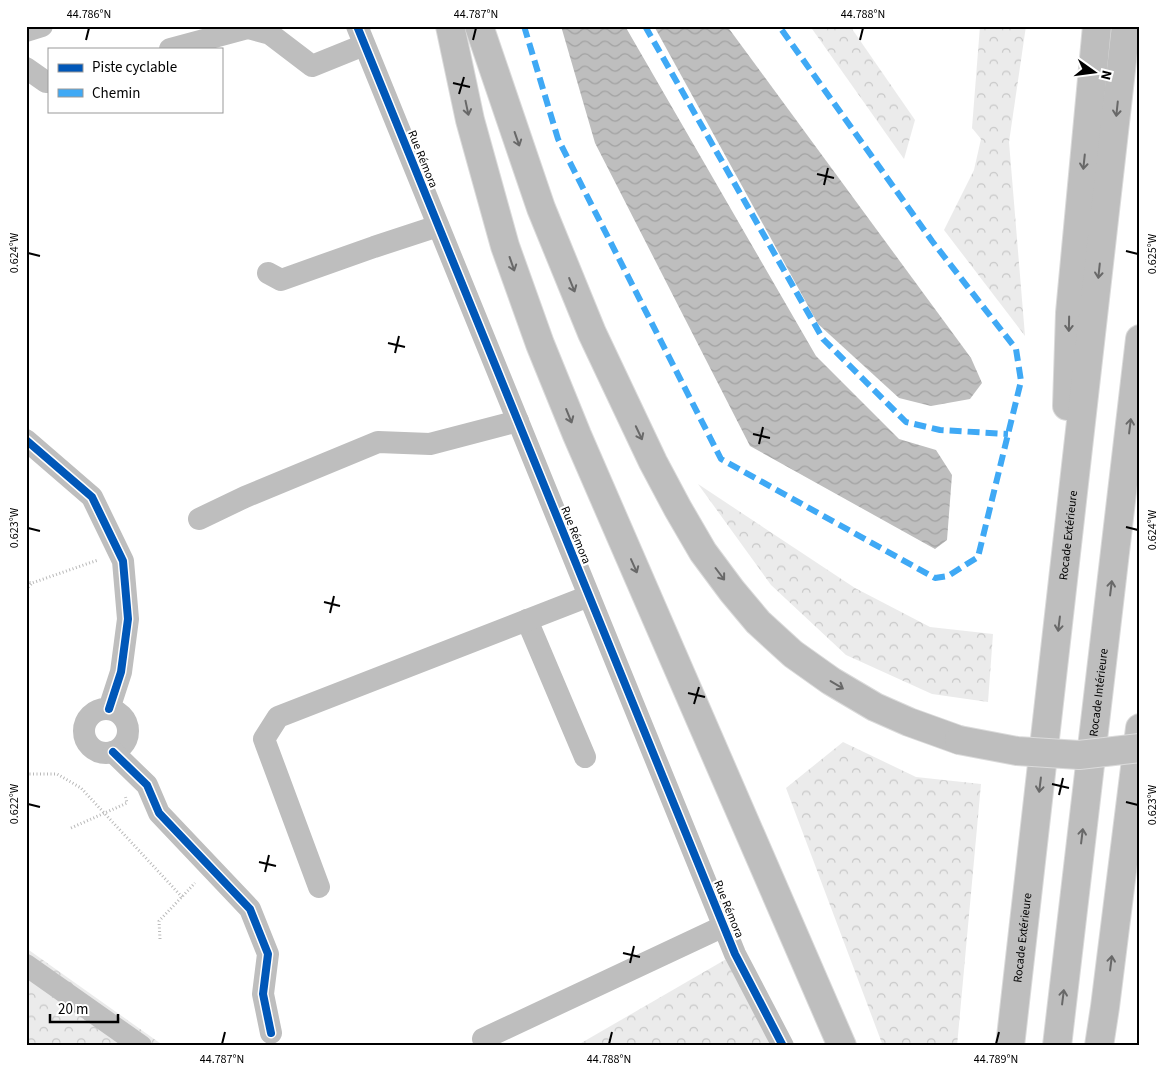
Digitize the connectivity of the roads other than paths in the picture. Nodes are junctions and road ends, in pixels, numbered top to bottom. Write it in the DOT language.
graph roads {
  1 [pos="42,26"];
  2 [pos="450,26"];
  3 [pos="479,26"];
  4 [pos="1097,26"];
  5 [pos="1126,26"];
  6 [pos="26,31"];
  7 [pos="358,31"];
  8 [pos="174,48"];
  9 [pos="26,68"];
  10 [pos="48,82"];
  11 [pos="438,226"];
  12 [pos="268,273"];
  13 [pos="1140,339"];
  14 [pos="518,421"];
  15 [pos="26,440"];
  16 [pos="199,519"];
  17 [pos="1063,586"];
  18 [pos="589,596"];
  19 [pos="527,620"];
  20 [pos="109,709"];
  21 [pos="1140,728"];
  22 [pos="1140,748"];
  23 [pos="112,752"];
  24 [pos="585,757"];
  25 [pos="319,887"];
  26 [pos="724,926"];
  27 [pos="26,965"];
  28 [pos="271,1033"];
  29 [pos="483,1039"];
  30 [pos="141,1046"];
  31 [pos="783,1046"];
  32 [pos="842,1046"];
  33 [pos="1010,1046"];
  34 [pos="1057,1046"];
  35 [pos="1099,1046"];
  1 -- 6 [label="street"];
  2 -- 32 [label="highway, one-way"];
  3 -- 22 [label="highway, one-way, bridge"];
  4 -- 17 [label="highway, one-way"];
  5 -- 17 [label="highway, Rocade Extérieure, one-way"];
  7 -- 8 [label="street"];
  7 -- 11 [label="street, Rue Rémora"];
  9 -- 10 [label="street"];
  11 -- 12 [label="street"];
  11 -- 14 [label="street, Rue Rémora"];
  34 -- 13 [label="highway, Rocade Intérieure, one-way"];
  14 -- 16 [label="street"];
  14 -- 18 [label="street, Rue Rémora"];
  15 -- 20 [label="street"];
  17 -- 33 [label="highway, Rocade Extérieure, one-way"];
  18 -- 19 [label="street"];
  18 -- 26 [label="street, Rue Rémora"];
  19 -- 24 [label="street"];
  19 -- 25 [label="street"];
  20 -- 23 [label="street"];
  20 -- 23 [label="street"];
  35 -- 21 [label="highway, one-way"];
  23 -- 28 [label="street"];
  26 -- 29 [label="street"];
  26 -- 31 [label="street, Rue Rémora"];
  27 -- 30 [label="street"];
}
